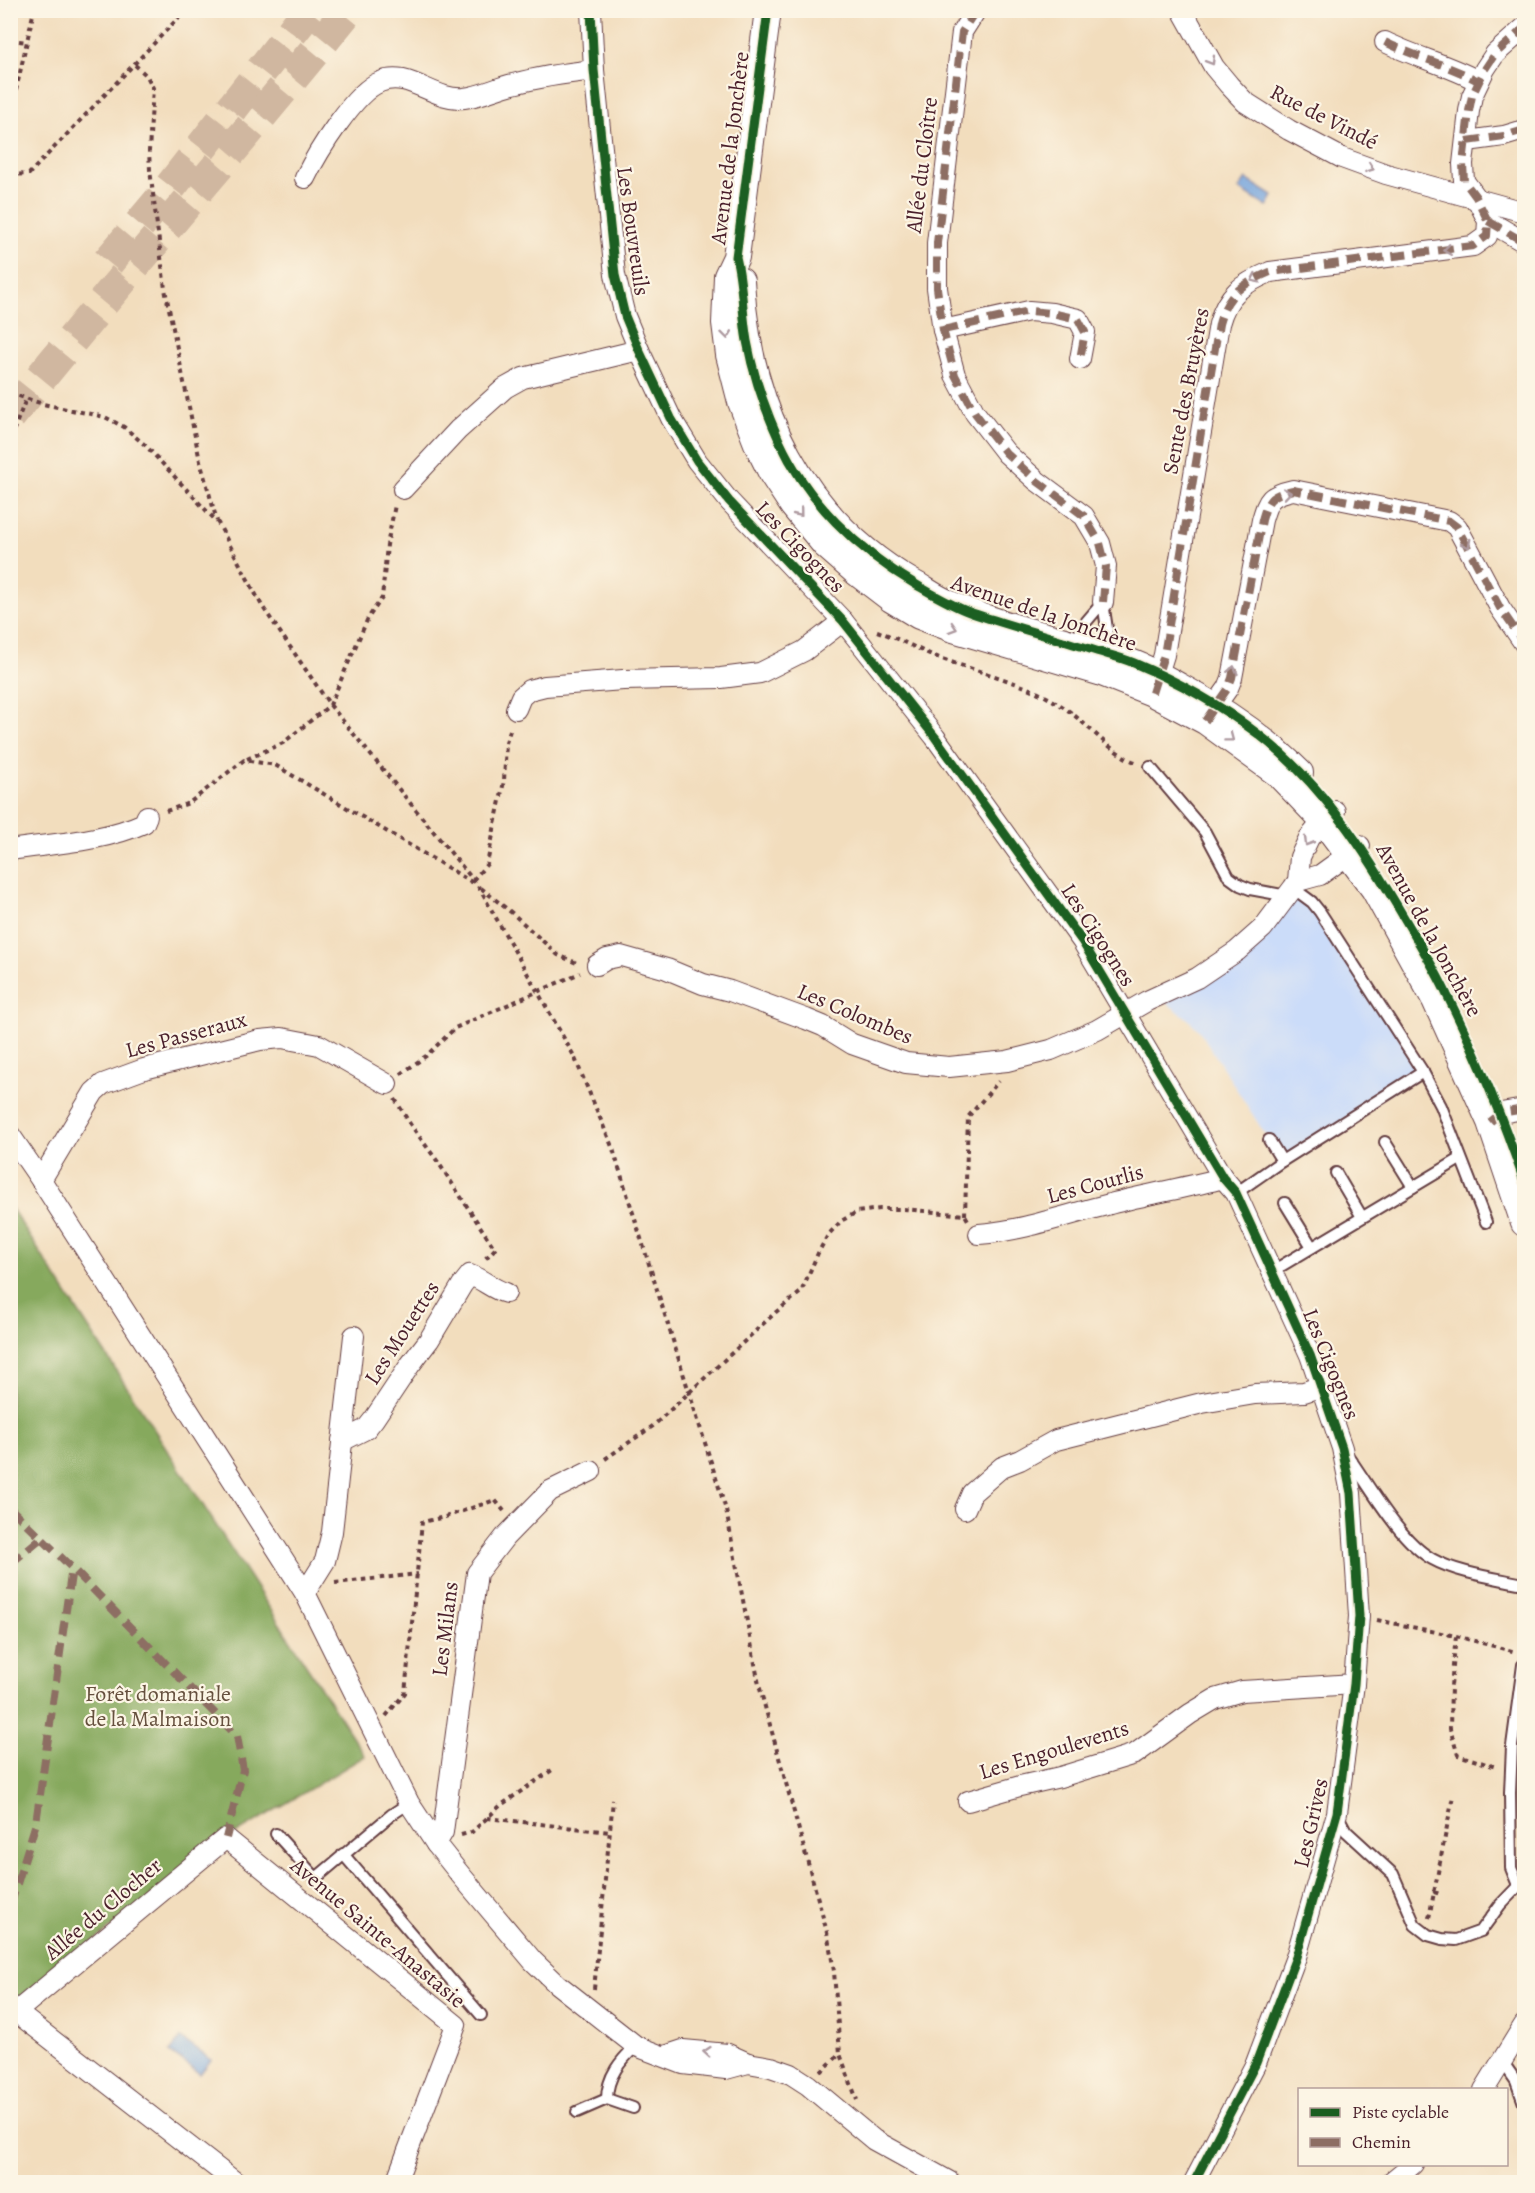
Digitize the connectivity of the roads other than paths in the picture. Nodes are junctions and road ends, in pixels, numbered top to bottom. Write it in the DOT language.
graph roads {
  1 [pos="591,10"];
  2 [pos="768,10"];
  3 [pos="976,10"];
  4 [pos="1182,10"];
  5 [pos="1524,28"];
  6 [pos="1385,42"];
  7 [pos="594,70"];
  8 [pos="1478,81"];
  9 [pos="1524,130"];
  10 [pos="1467,141"];
  11 [pos="305,178"];
  12 [pos="1476,197"];
  13 [pos="1524,212"];
  14 [pos="1488,221"];
  15 [pos="1524,242"];
  16 [pos="943,330"];
  17 [pos="639,351"];
  18 [pos="1080,359"];
  19 [pos="403,489"];
  20 [pos="729,501"];
  21 [pos="1103,602"];
  22 [pos="843,621"];
  23 [pos="1524,643"];
  24 [pos="1070,653"];
  25 [pos="1102,663"];
  26 [pos="1156,684"];
  27 [pos="516,709"];
  28 [pos="1210,713"];
  29 [pos="1150,767"];
  30 [pos="147,816"];
  31 [pos="1329,816"];
  32 [pos="10,850"];
  33 [pos="1354,850"];
  34 [pos="1292,888"];
  35 [pos="597,965"];
  36 [pos="1125,1014"];
  37 [pos="1423,1072"];
  38 [pos="387,1084"];
  39 [pos="1505,1115"];
  40 [pos="10,1135"];
  41 [pos="1269,1140"];
  42 [pos="1385,1142"];
  43 [pos="1460,1159"];
  44 [pos="1282,1161"];
  45 [pos="1336,1173"];
  46 [pos="1223,1178"];
  47 [pos="41,1180"];
  48 [pos="1524,1180"];
  49 [pos="1413,1187"];
  50 [pos="1236,1193"];
  51 [pos="1285,1203"];
  52 [pos="1362,1217"];
  53 [pos="1486,1222"];
  54 [pos="1524,1223"];
  55 [pos="979,1234"];
  56 [pos="1312,1247"];
  57 [pos="1271,1272"];
  58 [pos="506,1293"];
  59 [pos="354,1336"];
  60 [pos="1322,1386"];
  61 [pos="342,1441"];
  62 [pos="1342,1449"];
  63 [pos="591,1471"];
  64 [pos="965,1509"];
  65 [pos="1524,1584"];
  66 [pos="304,1593"];
  67 [pos="1523,1665"];
  68 [pos="1354,1684"];
  69 [pos="968,1802"];
  70 [pos="409,1803"];
  71 [pos="1337,1814"];
  72 [pos="276,1834"];
  73 [pos="226,1838"];
  74 [pos="437,1841"];
  75 [pos="343,1854"];
  76 [pos="1521,1883"];
  77 [pos="13,2015"];
  78 [pos="482,2015"];
  79 [pos="1524,2025"];
  80 [pos="636,2046"];
  81 [pos="1502,2061"];
  82 [pos="1485,2088"];
  83 [pos="607,2098"];
  84 [pos="1524,2103"];
  85 [pos="633,2108"];
  86 [pos="576,2112"];
  87 [pos="1411,2166"];
  88 [pos="235,2182"];
  89 [pos="396,2182"];
  90 [pos="950,2182"];
  91 [pos="1194,2182"];
  92 [pos="1392,2182"];
  1 -- 7 [label="street, Les Bouvreuils"];
  2 -- 24 [label="street, Avenue de la Jonchère"];
  3 -- 16 [label="street, Allée du Cloître"];
  4 -- 12 [label="street, Rue de Vindé, one-way"];
  5 -- 8 [label="street"];
  6 -- 8 [label="street"];
  7 -- 11 [label="street"];
  7 -- 17 [label="street, Les Bouvreuils"];
  8 -- 10 [label="street"];
  9 -- 10 [label="street"];
  10 -- 12 [label="street"];
  12 -- 13 [label="street, Rue de Vindé"];
  12 -- 14 [label="street"];
  14 -- 15 [label="street"];
  14 -- 26 [label="street, Sente des Bruyères, one-way"];
  16 -- 18 [label="street"];
  16 -- 21 [label="street, Allée du Cloître"];
  17 -- 19 [label="street"];
  17 -- 20 [label="street, Les Bouvreuils"];
  20 -- 22 [label="street, Les Cigognes"];
  21 -- 24 [label="lane"];
  21 -- 25 [label="lane"];
  22 -- 27 [label="street"];
  22 -- 36 [label="street, Les Cigognes"];
  28 -- 23 [label="street, one-way"];
  24 -- 25 [label="street, Avenue de la Jonchère"];
  25 -- 26 [label="street, Avenue de la Jonchère"];
  26 -- 28 [label="street, Avenue de la Jonchère"];
  28 -- 31 [label="street, Avenue de la Jonchère"];
  29 -- 34 [label="lane"];
  30 -- 32 [label="street"];
  31 -- 33 [label="street, Avenue de la Jonchère"];
  31 -- 34 [label="street, Les Colombes, one-way"];
  33 -- 34 [label="street"];
  33 -- 39 [label="street, Avenue de la Jonchère"];
  34 -- 36 [label="street, Les Colombes"];
  34 -- 37 [label="lane"];
  35 -- 36 [label="street, Les Colombes"];
  36 -- 46 [label="street, Les Cigognes"];
  37 -- 43 [label="lane"];
  37 -- 44 [label="lane"];
  38 -- 47 [label="street, Les Passeraux"];
  39 -- 48 [label="street, Avenue de la Jonchère"];
  39 -- 54 [label="street, Avenue de la Jonchère"];
  40 -- 47 [label="street"];
  41 -- 44 [label="lane"];
  42 -- 49 [label="lane"];
  43 -- 49 [label="lane"];
  43 -- 53 [label="lane"];
  44 -- 50 [label="lane"];
  45 -- 52 [label="lane"];
  46 -- 50 [label="street, Les Cigognes"];
  46 -- 55 [label="street, Les Courlis"];
  47 -- 66 [label="street"];
  49 -- 52 [label="lane"];
  50 -- 57 [label="street, Les Cigognes"];
  51 -- 56 [label="lane"];
  52 -- 56 [label="lane"];
  56 -- 57 [label="lane"];
  57 -- 60 [label="street, Les Cigognes"];
  58 -- 61 [label="street, Les Mouettes"];
  59 -- 61 [label="street, Les Mouettes"];
  60 -- 62 [label="street, Les Cigognes"];
  60 -- 64 [label="street, Les Cigognes"];
  61 -- 66 [label="street, Les Mouettes"];
  62 -- 65 [label="lane"];
  62 -- 68 [label="street, Les Grives"];
  63 -- 74 [label="street, Les Milans"];
  66 -- 70 [label="street"];
  67 -- 76 [label="lane"];
  68 -- 69 [label="street, Les Engoulevents"];
  68 -- 71 [label="street, Les Grives"];
  70 -- 74 [label="street"];
  70 -- 75 [label="lane"];
  71 -- 76 [label="lane"];
  71 -- 91 [label="street, Les Grives"];
  72 -- 75 [label="lane"];
  73 -- 77 [label="street, Allée du Clocher"];
  73 -- 89 [label="street, Avenue Sainte-Anastasie"];
  74 -- 80 [label="street"];
  75 -- 78 [label="lane"];
  77 -- 88 [label="street"];
  79 -- 81 [label="street"];
  80 -- 83 [label="lane"];
  80 -- 90 [label="street"];
  81 -- 82 [label="street"];
  81 -- 84 [label="lane"];
  83 -- 85 [label="lane"];
  83 -- 86 [label="lane"];
  87 -- 92 [label="street"];
}
